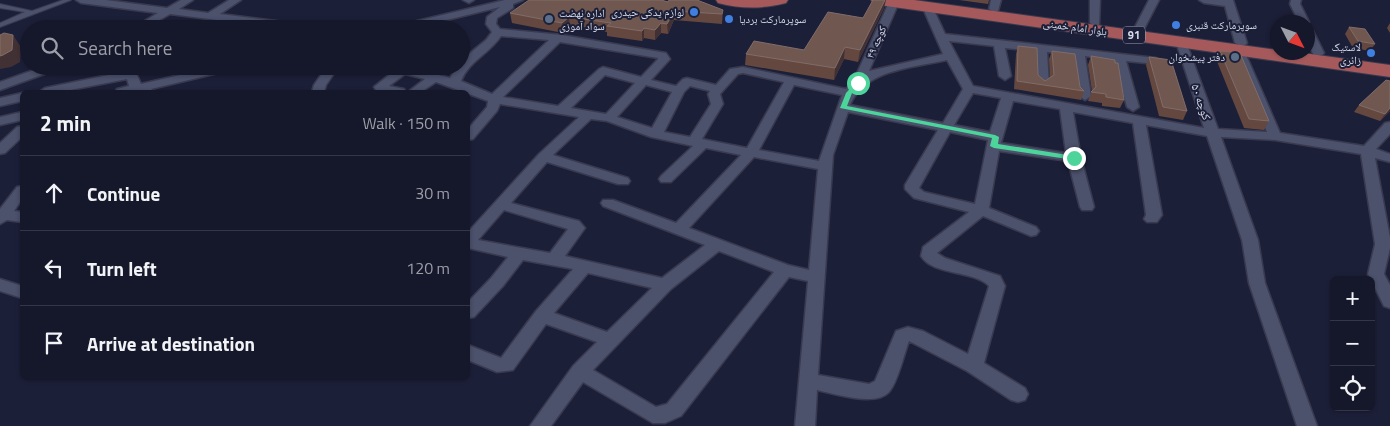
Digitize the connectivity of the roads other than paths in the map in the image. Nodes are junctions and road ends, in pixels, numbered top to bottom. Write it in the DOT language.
graph roads {
  1 [pos="68,0"];
  2 [pos="81,0"];
  3 [pos="188,0"];
  4 [pos="236,0"];
  5 [pos="469,0"];
  6 [pos="518,0"];
  7 [pos="522,0"];
  8 [pos="724,0"];
  9 [pos="780,0"];
  10 [pos="1095,0"];
  11 [pos="1154,0"];
  12 [pos="1204,0"];
  13 [pos="1296,0"];
  14 [pos="887,1"];
  15 [pos="125,2"];
  16 [pos="1228,2"];
  17 [pos="926,3"];
  18 [pos="995,5"];
  19 [pos="0,6"];
  20 [pos="168,11"];
  21 [pos="28,14"];
  22 [pos="457,14"];
  23 [pos="1300,15"];
  24 [pos="210,16"];
  25 [pos="152,20"];
  26 [pos="243,20"];
  27 [pos="433,20"];
  28 [pos="1095,23"];
  29 [pos="0,25"];
  30 [pos="1139,29"];
  31 [pos="497,32"];
  32 [pos="941,37"];
  33 [pos="562,38"];
  34 [pos="1181,42"];
  35 [pos="999,43"];
  36 [pos="1240,46"];
  37 [pos="1041,48"];
  38 [pos="1270,48"];
  39 [pos="1079,52"];
  40 [pos="1315,53"];
  41 [pos="950,56"];
  42 [pos="1119,57"];
  43 [pos="470,58"];
  44 [pos="1156,61"];
  45 [pos="1390,63"];
  46 [pos="1390,71"];
  47 [pos="31,75"];
  48 [pos="123,75"];
  49 [pos="132,75"];
  50 [pos="196,75"];
  51 [pos="328,75"];
  52 [pos="390,75"];
  53 [pos="423,75"];
  54 [pos="457,75"];
  55 [pos="1005,76"];
  56 [pos="434,78"];
  57 [pos="791,80"];
  58 [pos="643,81"];
  59 [pos="454,84"];
  60 [pos="1042,84"];
  61 [pos="0,86"];
  62 [pos="136,89"];
  63 [pos="718,89"];
  64 [pos="969,89"];
  65 [pos="54,90"];
  66 [pos="131,90"];
  67 [pos="141,90"];
  68 [pos="319,90"];
  69 [pos="392,90"];
  70 [pos="417,90"];
  71 [pos="679,90"];
  72 [pos="850,94"];
  73 [pos="1008,96"];
  74 [pos="1086,96"];
  75 [pos="20,97"];
  76 [pos="494,99"];
  77 [pos="0,102"];
  78 [pos="1066,106"];
  79 [pos="561,110"];
  80 [pos="1136,113"];
  81 [pos="589,114"];
  82 [pos="20,116"];
  83 [pos="609,118"];
  84 [pos="0,121"];
  85 [pos="1390,126"];
  86 [pos="947,128"];
  87 [pos="20,132"];
  88 [pos="1212,133"];
  89 [pos="470,134"];
  90 [pos="656,134"];
  91 [pos="1275,136"];
  92 [pos="995,141"];
  93 [pos="698,143"];
  94 [pos="20,144"];
  95 [pos="4,146"];
  96 [pos="1367,151"];
  97 [pos="750,152"];
  98 [pos="544,158"];
  99 [pos="1074,158"];
  100 [pos="1390,158"];
  101 [pos="825,166"];
  102 [pos="666,179"];
  103 [pos="623,181"];
  104 [pos="20,192"];
  105 [pos="608,203"];
  106 [pos="502,205"];
  107 [pos="1086,207"];
  108 [pos="981,210"];
  109 [pos="2,217"];
  110 [pos="20,217"];
  111 [pos="1152,219"];
  112 [pos="1385,224"];
  113 [pos="678,230"];
  114 [pos="1030,230"];
  115 [pos="470,240"];
  116 [pos="470,242"];
  117 [pos="717,244"];
  118 [pos="519,254"];
  119 [pos="554,259"];
  120 [pos="585,266"];
  121 [pos="785,270"];
  122 [pos="816,277"];
  123 [pos="0,284"];
  124 [pos="664,285"];
  125 [pos="20,291"];
  126 [pos="1390,302"];
  127 [pos="470,310"];
  128 [pos="542,316"];
  129 [pos="610,340"];
  130 [pos="470,353"];
  131 [pos="974,366"];
  132 [pos="580,371"];
  133 [pos="808,381"];
  134 [pos="1018,394"];
  135 [pos="540,426"];
  136 [pos="805,426"];
  137 [pos="1307,426"];
  1 -- 21 [label="lane"];
  2 -- 15 [label="street"];
  3 -- 20 [label="street"];
  4 -- 24 [label="street"];
  5 -- 22 [label="street"];
  6 -- 22 [label="street"];
  7 -- 31 [label="street"];
  8 -- 9 [label="main road"];
  10 -- 28 [label="street"];
  11 -- 30 [label="street"];
  12 -- 16 [label="street"];
  13 -- 23 [label="street"];
  14 -- 17 [label="main road, بلوار امام خمینی / 91"];
  14 -- 72 [label="street, کوچه ۴۹"];
  15 -- 20 [label="street"];
  16 -- 36 [label="street"];
  17 -- 18 [label="main road, بلوار امام خمینی / 91"];
  17 -- 32 [label="street"];
  17 -- 34 [label="main road, بلوار امام خمینی / 91"];
  18 -- 28 [label="main road, بلوار امام خمینی / 91"];
  19 -- 21 [label="lane"];
  20 -- 24 [label="street"];
  20 -- 25 [label="street"];
  21 -- 29 [label="lane"];
  22 -- 27 [label="street"];
  24 -- 26 [label="street"];
  28 -- 30 [label="main road, بلوار امام خمینی / 91"];
  30 -- 36 [label="main road, بلوار امام خمینی / 91"];
  31 -- 33 [label="street"];
  31 -- 43 [label="street"];
  32 -- 35 [label="street"];
  32 -- 41 [label="street"];
  33 -- 58 [label="street"];
  33 -- 76 [label="street"];
  34 -- 36 [label="main road, بلوار امام خمینی / 91"];
  34 -- 88 [label="street, کوچه ۵۰"];
  35 -- 37 [label="street"];
  35 -- 55 [label="street"];
  36 -- 38 [label="main road, بلوار امام خمینی / 91"];
  36 -- 46 [label="main road, بلوار امام خمینی / 91"];
  36 -- 91 [label="street"];
  37 -- 39 [label="street"];
  37 -- 60 [label="street"];
  39 -- 42 [label="street"];
  39 -- 74 [label="street"];
  40 -- 45 [label="main road"];
  41 -- 64 [label="street"];
  41 -- 72 [label="street"];
  42 -- 44 [label="street"];
  42 -- 80 [label="street"];
  47 -- 61 [label="street"];
  48 -- 65 [label="street"];
  49 -- 62 [label="street"];
  50 -- 62 [label="street"];
  51 -- 68 [label="street"];
  52 -- 69 [label="street"];
  53 -- 56 [label="street"];
  54 -- 59 [label="street"];
  56 -- 59 [label="street"];
  56 -- 70 [label="street"];
  57 -- 63 [label="street"];
  57 -- 72 [label="street"];
  57 -- 97 [label="street"];
  58 -- 71 [label="street"];
  58 -- 79 [label="street"];
  58 -- 83 [label="street"];
  59 -- 76 [label="street"];
  62 -- 66 [label="street"];
  62 -- 67 [label="street"];
  63 -- 71 [label="street"];
  63 -- 93 [label="street"];
  64 -- 73 [label="street"];
  64 -- 86 [label="street"];
  71 -- 90 [label="street"];
  72 -- 86 [label="street"];
  72 -- 101 [label="street, کوچه ۴۹"];
  73 -- 78 [label="street"];
  73 -- 92 [label="street"];
  75 -- 77 [label="street"];
  76 -- 79 [label="street"];
  76 -- 89 [label="street"];
  78 -- 80 [label="street"];
  78 -- 99 [label="street"];
  79 -- 81 [label="street"];
  80 -- 88 [label="street"];
  80 -- 111 [label="street"];
  81 -- 83 [label="street"];
  81 -- 98 [label="street"];
  82 -- 84 [label="street"];
  83 -- 90 [label="street"];
  85 -- 96 [label="street"];
  86 -- 92 [label="street"];
  86 -- 108 [label="street"];
  87 -- 95 [label="street"];
  88 -- 91 [label="street"];
  88 -- 137 [label="street, کوچه ۵۰"];
  90 -- 93 [label="street"];
  91 -- 96 [label="street"];
  92 -- 99 [label="street"];
  92 -- 108 [label="street"];
  93 -- 97 [label="street"];
  93 -- 102 [label="street"];
  94 -- 95 [label="street"];
  96 -- 100 [label="street"];
  96 -- 112 [label="street"];
  97 -- 101 [label="street"];
  97 -- 113 [label="street"];
  98 -- 103 [label="street"];
  98 -- 106 [label="street"];
  99 -- 107 [label="street"];
  101 -- 122 [label="street, کوچه ۴۹"];
  104 -- 109 [label="street"];
  105 -- 113 [label="street"];
  106 -- 115 [label="street"];
  106 -- 119 [label="street"];
  108 -- 114 [label="street"];
  108 -- 131 [label="street"];
  109 -- 110 [label="street"];
  112 -- 126 [label="street"];
  113 -- 117 [label="street"];
  116 -- 118 [label="street"];
  117 -- 121 [label="street"];
  117 -- 124 [label="street"];
  118 -- 119 [label="street"];
  118 -- 127 [label="street"];
  119 -- 120 [label="street"];
  120 -- 124 [label="street"];
  120 -- 128 [label="street"];
  121 -- 122 [label="street"];
  121 -- 132 [label="street"];
  122 -- 133 [label="street, کوچه ۴۹"];
  123 -- 125 [label="street"];
  124 -- 129 [label="street"];
  128 -- 129 [label="street"];
  128 -- 130 [label="street"];
  129 -- 132 [label="street"];
  131 -- 133 [label="street"];
  131 -- 134 [label="street"];
  132 -- 135 [label="street"];
  133 -- 136 [label="street, کوچه ۴۹"];
}
